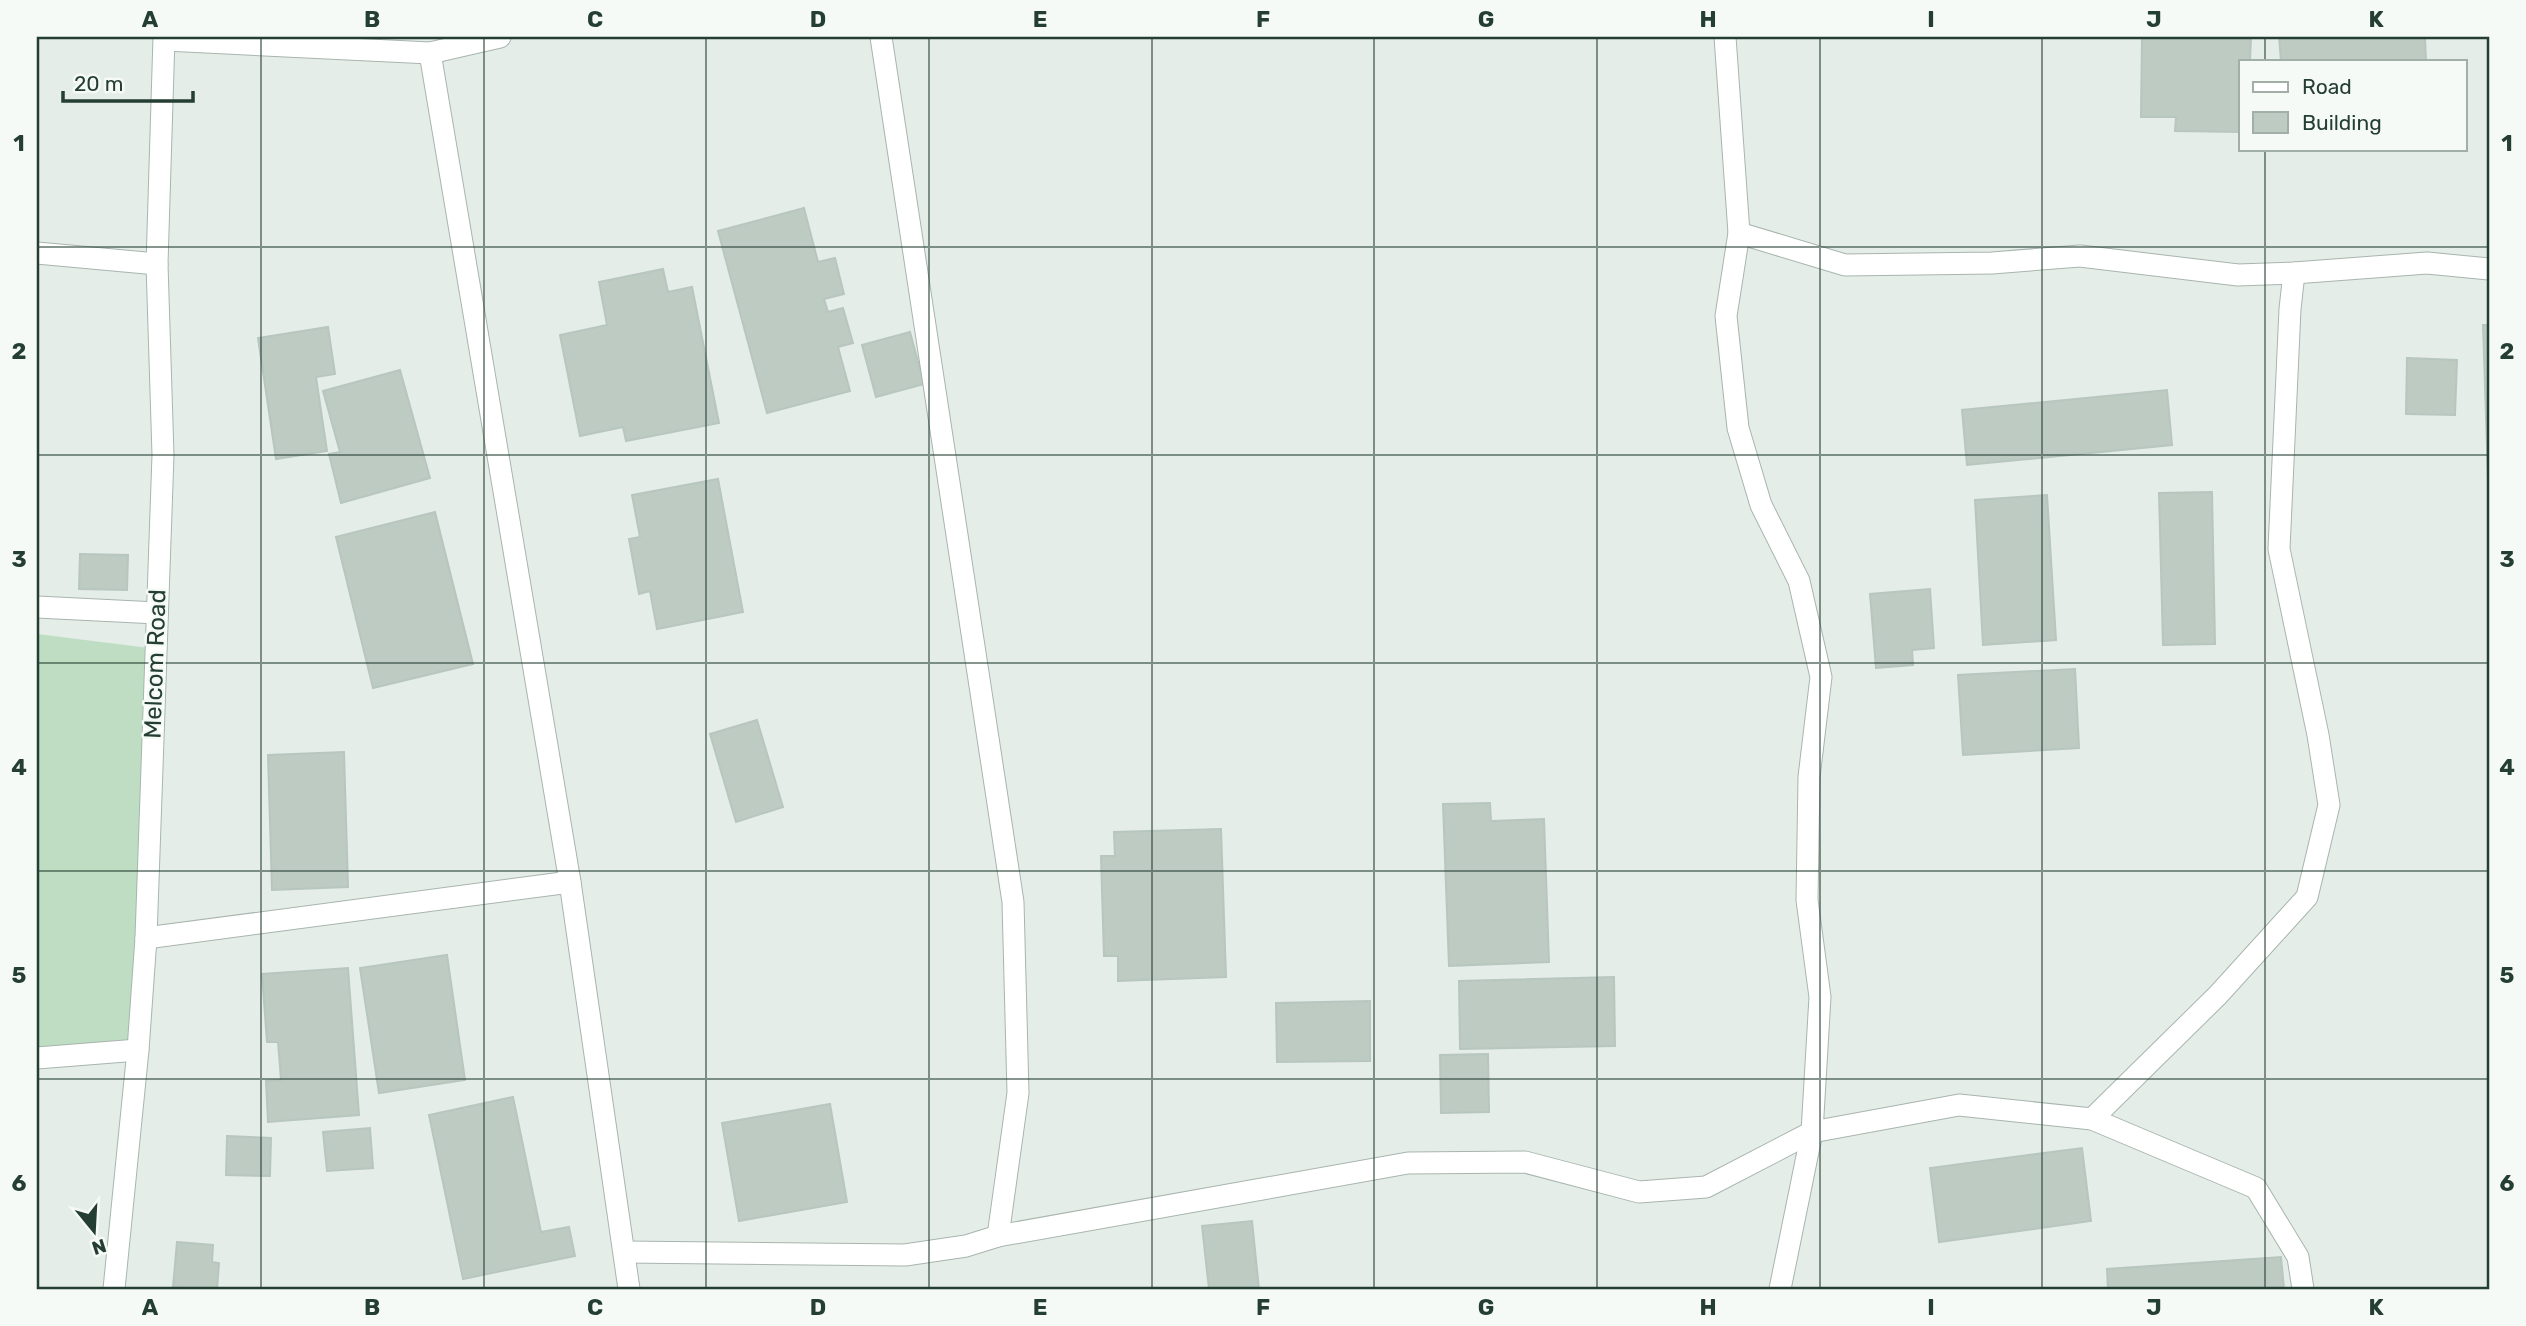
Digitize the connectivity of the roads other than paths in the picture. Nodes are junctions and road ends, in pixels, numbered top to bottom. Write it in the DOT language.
graph roads {
  1 [pos="499,37"];
  2 [pos="881,37"];
  3 [pos="1725,37"];
  4 [pos="164,38"];
  5 [pos="430,53"];
  6 [pos="1739,233"];
  7 [pos="37,253"];
  8 [pos="157,264"];
  9 [pos="2489,268"];
  10 [pos="2294,273"];
  11 [pos="37,607"];
  12 [pos="157,612"];
  13 [pos="570,882"];
  14 [pos="146,938"];
  15 [pos="138,1050"];
  16 [pos="37,1058"];
  17 [pos="2092,1119"];
  18 [pos="1812,1132"];
  19 [pos="998,1236"];
  20 [pos="625,1252"];
  21 [pos="114,1289"];
  22 [pos="629,1289"];
  23 [pos="1780,1289"];
  24 [pos="2303,1289"];
  1 -- 5 [label="street"];
  2 -- 19 [label="street"];
  3 -- 6 [label="street"];
  4 -- 5 [label="street"];
  4 -- 8 [label="street, Melcom Road"];
  5 -- 13 [label="street"];
  6 -- 10 [label="street"];
  6 -- 18 [label="street"];
  7 -- 8 [label="street"];
  8 -- 12 [label="street, Melcom Road"];
  9 -- 10 [label="street"];
  10 -- 17 [label="street"];
  11 -- 12 [label="street"];
  12 -- 14 [label="street, Melcom Road"];
  13 -- 14 [label="street"];
  13 -- 20 [label="street"];
  14 -- 15 [label="street, Melcom Road"];
  15 -- 16 [label="street"];
  15 -- 21 [label="street, Melcom Road"];
  17 -- 18 [label="street"];
  17 -- 24 [label="street"];
  18 -- 19 [label="street"];
  18 -- 23 [label="street"];
  19 -- 20 [label="street"];
  20 -- 22 [label="street"];
}
